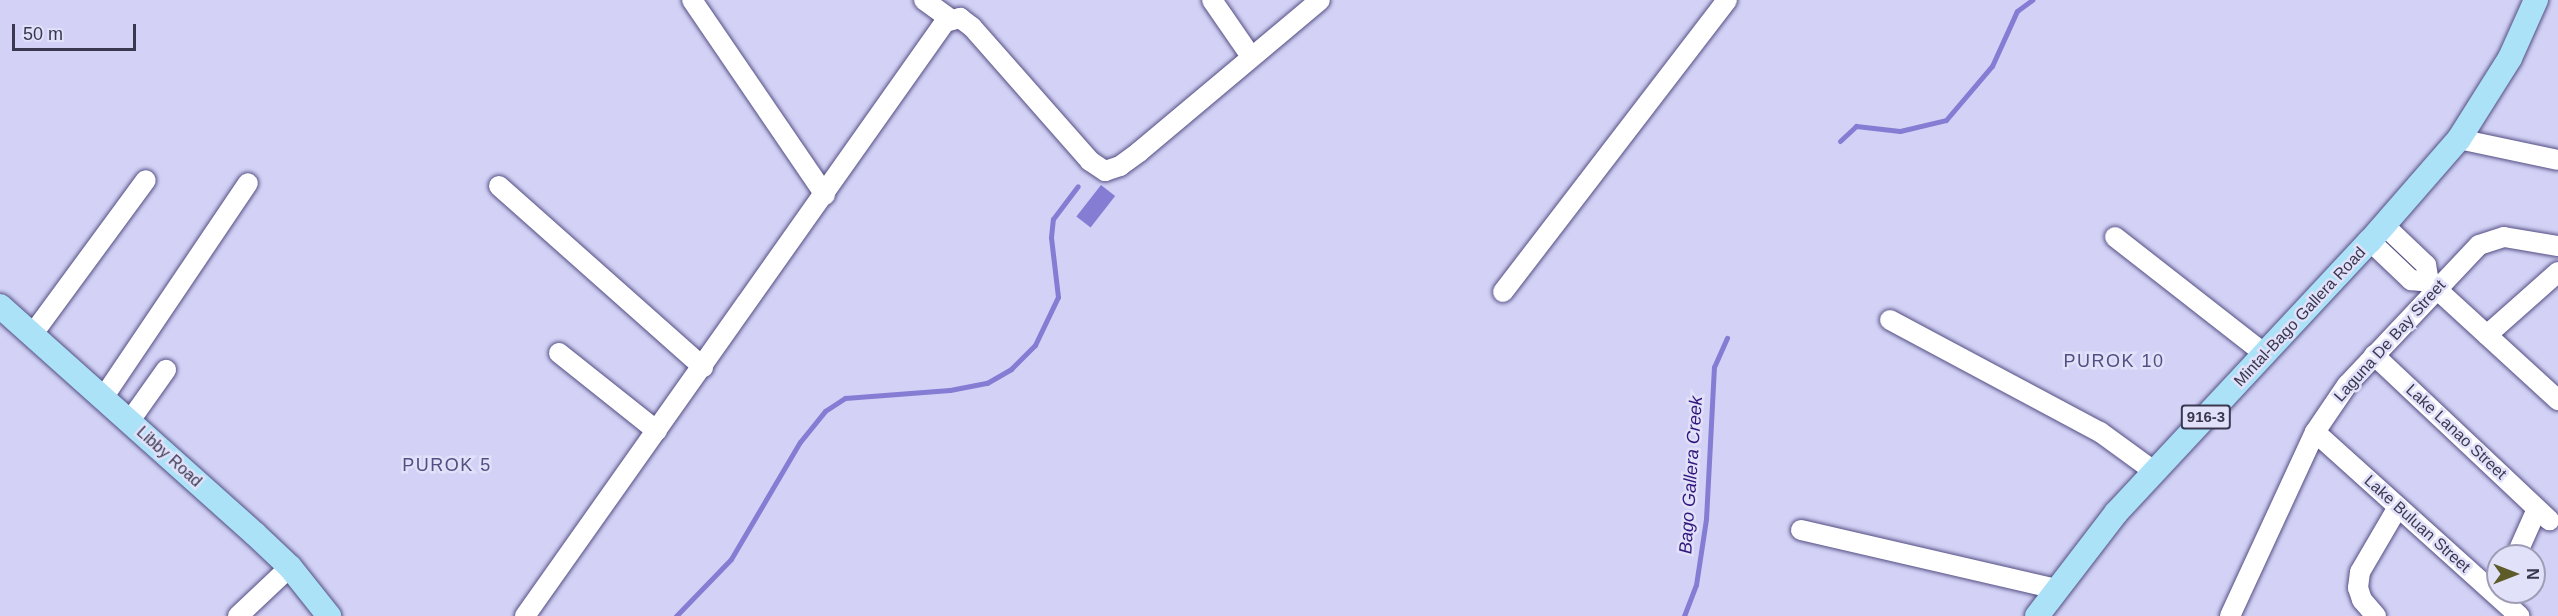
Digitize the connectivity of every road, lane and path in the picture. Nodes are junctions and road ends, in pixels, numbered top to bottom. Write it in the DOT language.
graph roads {
  1 [pos="692,0"];
  2 [pos="924,0"];
  3 [pos="1212,0"];
  4 [pos="1320,0"];
  5 [pos="1727,0"];
  6 [pos="2536,0"];
  7 [pos="950,19"];
  8 [pos="1250,55"];
  9 [pos="2459,139"];
  10 [pos="2558,160"];
  11 [pos="146,180"];
  12 [pos="248,183"];
  13 [pos="499,186"];
  14 [pos="825,195"];
  15 [pos="2378,233"];
  16 [pos="2115,237"];
  17 [pos="2558,246"];
  18 [pos="2558,272"];
  19 [pos="2433,285"];
  20 [pos="1503,292"];
  21 [pos="0,306"];
  22 [pos="1890,320"];
  23 [pos="2487,334"];
  24 [pos="32,335"];
  25 [pos="560,353"];
  26 [pos="2265,354"];
  27 [pos="2374,355"];
  28 [pos="703,367"];
  29 [pos="166,370"];
  30 [pos="102,398"];
  31 [pos="2557,398"];
  32 [pos="129,422"];
  33 [pos="657,430"];
  34 [pos="2315,432"];
  35 [pos="2154,472"];
  36 [pos="2398,507"];
  37 [pos="1802,530"];
  38 [pos="2524,544"];
  39 [pos="290,567"];
  40 [pos="2486,584"];
  41 [pos="2056,589"];
  42 [pos="2508,604"];
  43 [pos="2233,614"];
  44 [pos="238,616"];
  45 [pos="329,616"];
  46 [pos="525,616"];
  47 [pos="2037,616"];
  48 [pos="2376,616"];
  49 [pos="2519,616"];
  1 -- 14 [label="street"];
  2 -- 7 [label="street"];
  3 -- 8 [label="street"];
  4 -- 8 [label="street"];
  5 -- 20 [label="street"];
  6 -- 9 [label="main road, Mintal-Bago Gallera Road / 916-3"];
  7 -- 8 [label="street"];
  7 -- 14 [label="street"];
  9 -- 10 [label="street"];
  9 -- 15 [label="main road, Mintal-Bago Gallera Road / 916-3"];
  11 -- 24 [label="street"];
  12 -- 30 [label="street"];
  13 -- 28 [label="street"];
  14 -- 28 [label="street"];
  15 -- 19 [label="street"];
  15 -- 26 [label="main road, Mintal-Bago Gallera Road / 916-3"];
  16 -- 26 [label="street"];
  17 -- 19 [label="street, Laguna De Bay Street"];
  18 -- 23 [label="street"];
  19 -- 23 [label="street"];
  19 -- 27 [label="street, Laguna De Bay Street"];
  21 -- 24 [label="main road, Libby Road"];
  22 -- 35 [label="street"];
  23 -- 31 [label="street"];
  24 -- 30 [label="main road, Libby Road"];
  25 -- 33 [label="street"];
  26 -- 35 [label="main road, Mintal-Bago Gallera Road / 916-3"];
  27 -- 34 [label="street, Laguna De Bay Street"];
  27 -- 38 [label="street, Lake Lanao Street"];
  28 -- 33 [label="street"];
  29 -- 32 [label="street"];
  30 -- 32 [label="main road, Libby Road"];
  32 -- 39 [label="main road, Libby Road"];
  33 -- 46 [label="street"];
  34 -- 36 [label="street, Lake Buluan Street"];
  34 -- 43 [label="street, Laguna De Bay Street"];
  35 -- 41 [label="main road, Mintal-Bago Gallera Road / 916-3"];
  36 -- 40 [label="street, Lake Buluan Street"];
  36 -- 48 [label="street"];
  37 -- 41 [label="street"];
  39 -- 44 [label="street"];
  39 -- 45 [label="main road, Libby Road"];
  41 -- 47 [label="main road, Mintal-Bago Gallera Road / 916-3"];
  42 -- 49 [label="street, Lake Buluan Street"];
}
